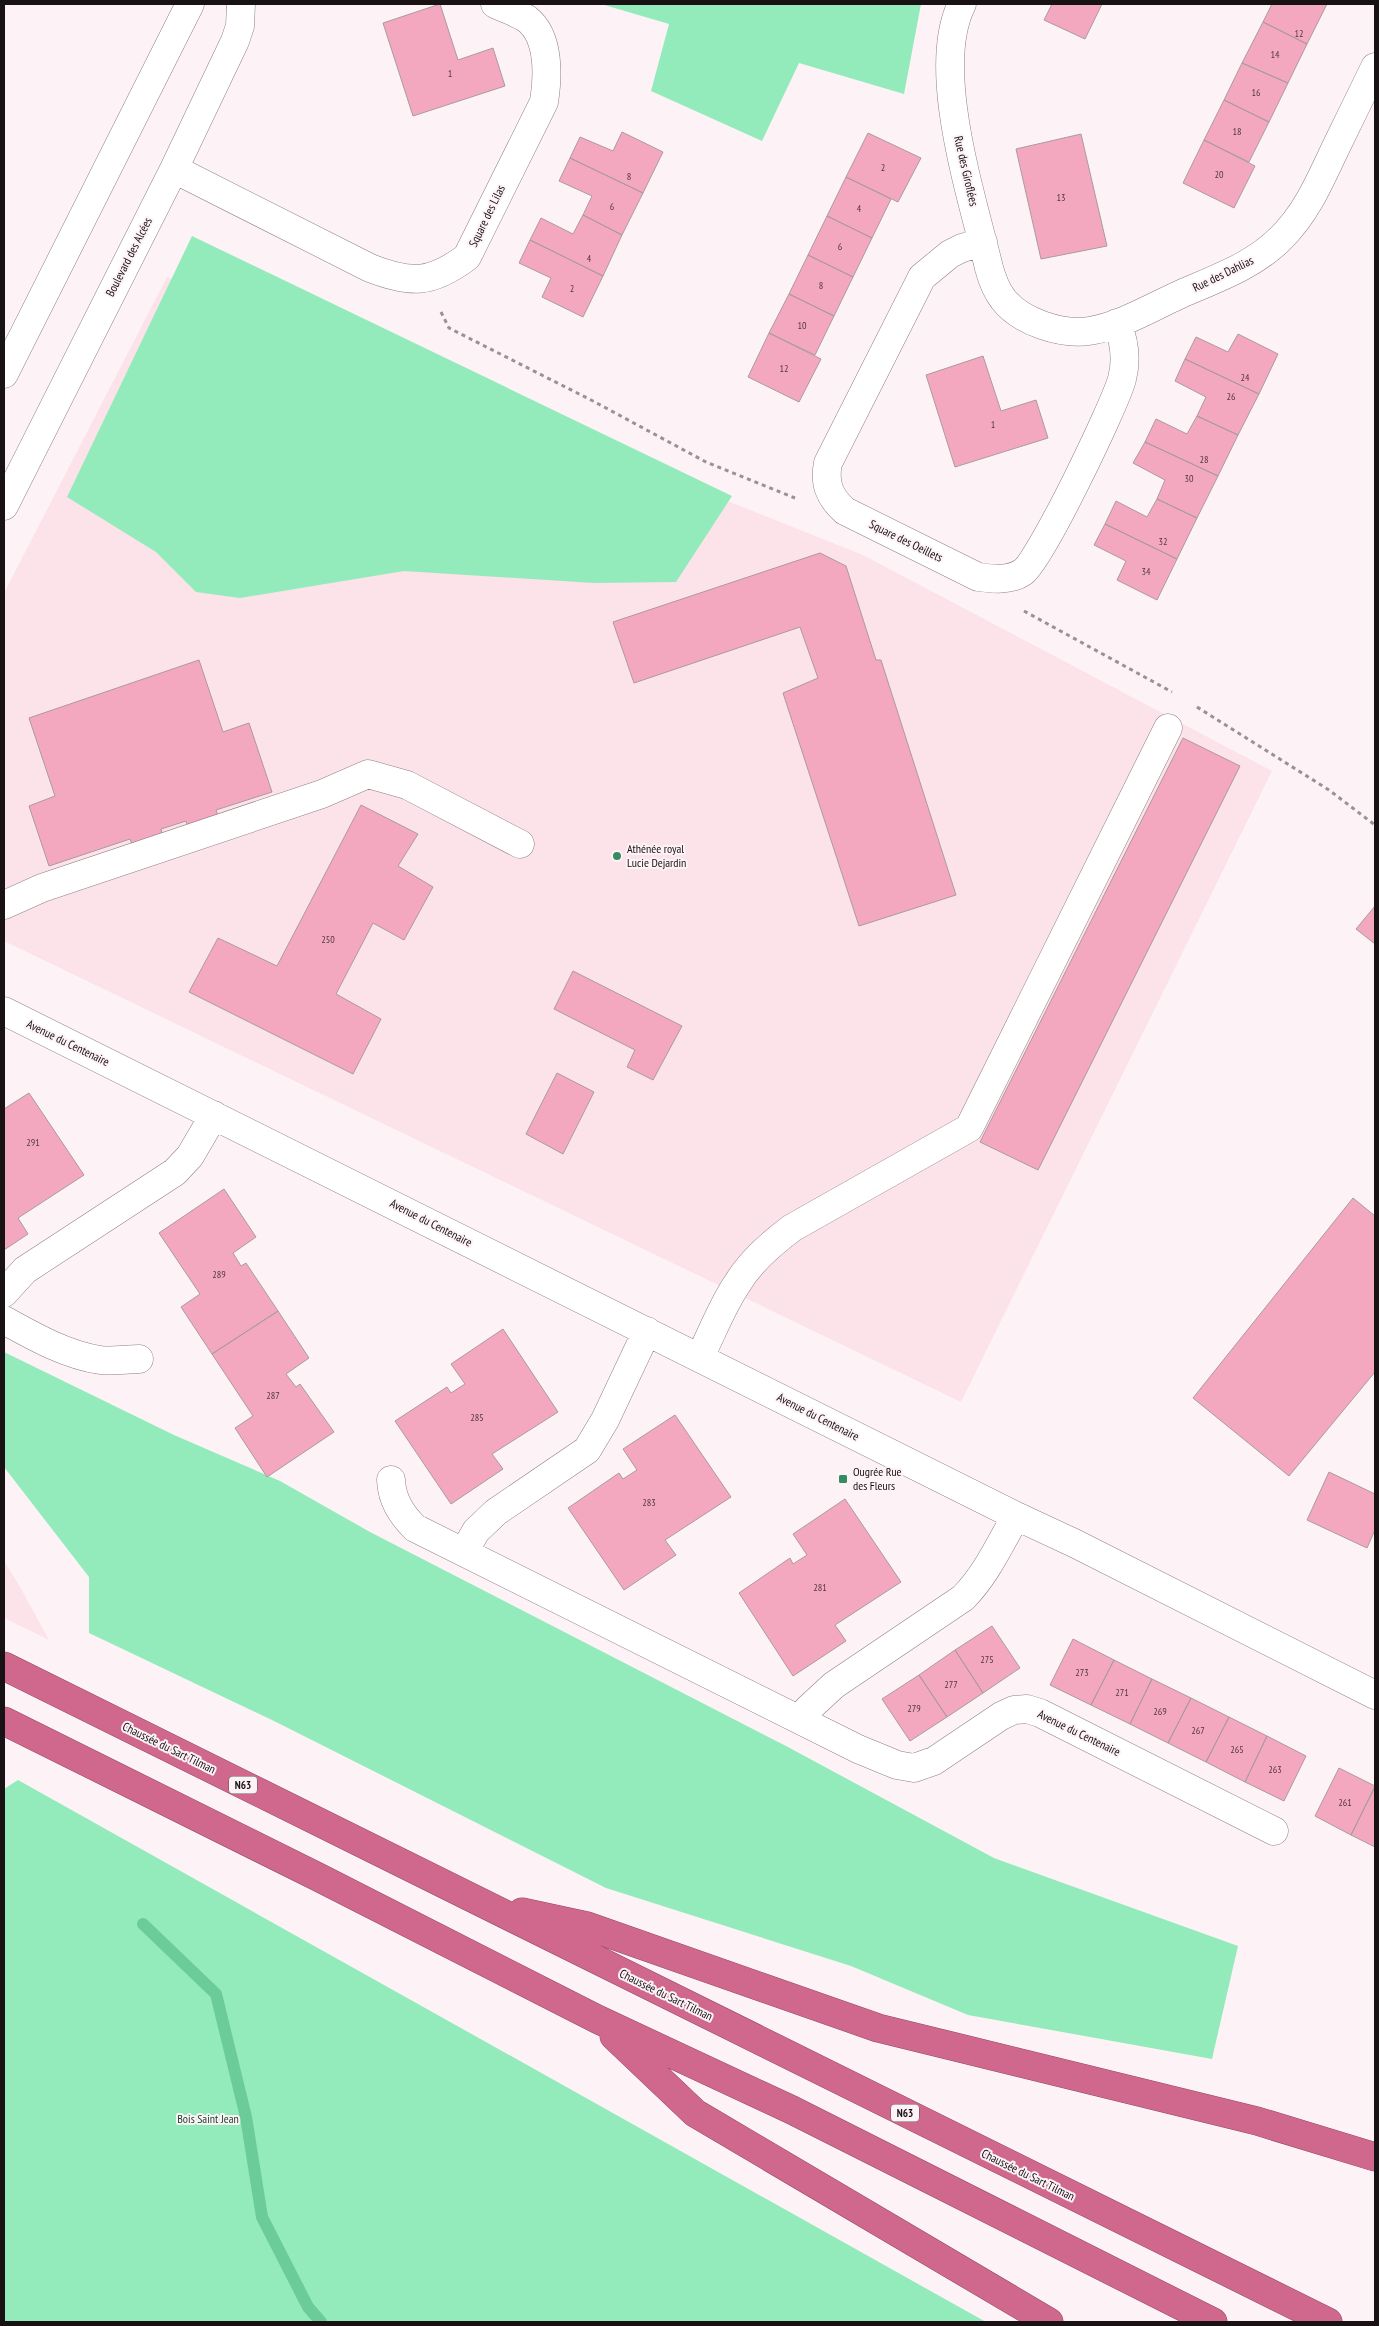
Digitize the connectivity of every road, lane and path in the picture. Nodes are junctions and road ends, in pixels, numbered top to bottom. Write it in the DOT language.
graph roads {
  1 [pos="190,4"];
  2 [pos="241,4"];
  3 [pos="495,4"];
  4 [pos="962,4"];
  5 [pos="1375,67"];
  6 [pos="174,169"];
  7 [pos="983,242"];
  8 [pos="432,276"];
  9 [pos="1032,322"];
  10 [pos="1117,323"];
  11 [pos="4,374"];
  12 [pos="830,494"];
  13 [pos="4,506"];
  14 [pos="1168,728"];
  15 [pos="520,844"];
  16 [pos="4,905"];
  17 [pos="4,1011"];
  18 [pos="214,1115"];
  19 [pos="4,1293"];
  20 [pos="4,1320"];
  21 [pos="647,1331"];
  22 [pos="700,1357"];
  23 [pos="139,1358"];
  24 [pos="391,1480"];
  25 [pos="1016,1516"];
  26 [pos="464,1552"];
  27 [pos="4,1666"];
  28 [pos="1375,1695"];
  29 [pos="802,1719"];
  30 [pos="4,1721"];
  31 [pos="1274,1831"];
  32 [pos="482,1904"];
  33 [pos="597,2019"];
  34 [pos="1375,2157"];
  35 [pos="1049,2322"];
  36 [pos="1213,2322"];
  37 [pos="1328,2322"];
  1 -- 11 [label="street"];
  2 -- 6 [label="street, Boulevard des Alcées"];
  3 -- 8 [label="street, Square des Lilas"];
  4 -- 7 [label="street, Rue des Giroflées"];
  5 -- 10 [label="street, Rue des Dahlias"];
  6 -- 8 [label="street, Square des Lilas"];
  6 -- 13 [label="street, Boulevard des Alcées"];
  7 -- 9 [label="street, Rue des Giroflées"];
  7 -- 12 [label="street"];
  8 -- 12 [label="path"];
  9 -- 10 [label="street, Rue des Dahlias"];
  10 -- 12 [label="street, Square des Oeillets"];
  14 -- 22 [label="street"];
  15 -- 16 [label="street"];
  17 -- 18 [label="street, Avenue du Centenaire"];
  18 -- 19 [label="street"];
  18 -- 21 [label="street, Avenue du Centenaire"];
  20 -- 23 [label="street"];
  21 -- 22 [label="street, Avenue du Centenaire"];
  21 -- 26 [label="street"];
  22 -- 25 [label="street, Avenue du Centenaire"];
  24 -- 26 [label="street, Avenue du Centenaire"];
  25 -- 28 [label="street, Avenue du Centenaire"];
  25 -- 29 [label="street"];
  26 -- 29 [label="street, Avenue du Centenaire"];
  27 -- 32 [label="highway, Chaussée du Sart Tilman / N63"];
  29 -- 31 [label="street, Avenue du Centenaire"];
  30 -- 33 [label="highway"];
  32 -- 34 [label="highway"];
  32 -- 37 [label="highway, Chaussée du Sart Tilman / N63"];
  33 -- 35 [label="highway"];
  33 -- 36 [label="highway"];
}
